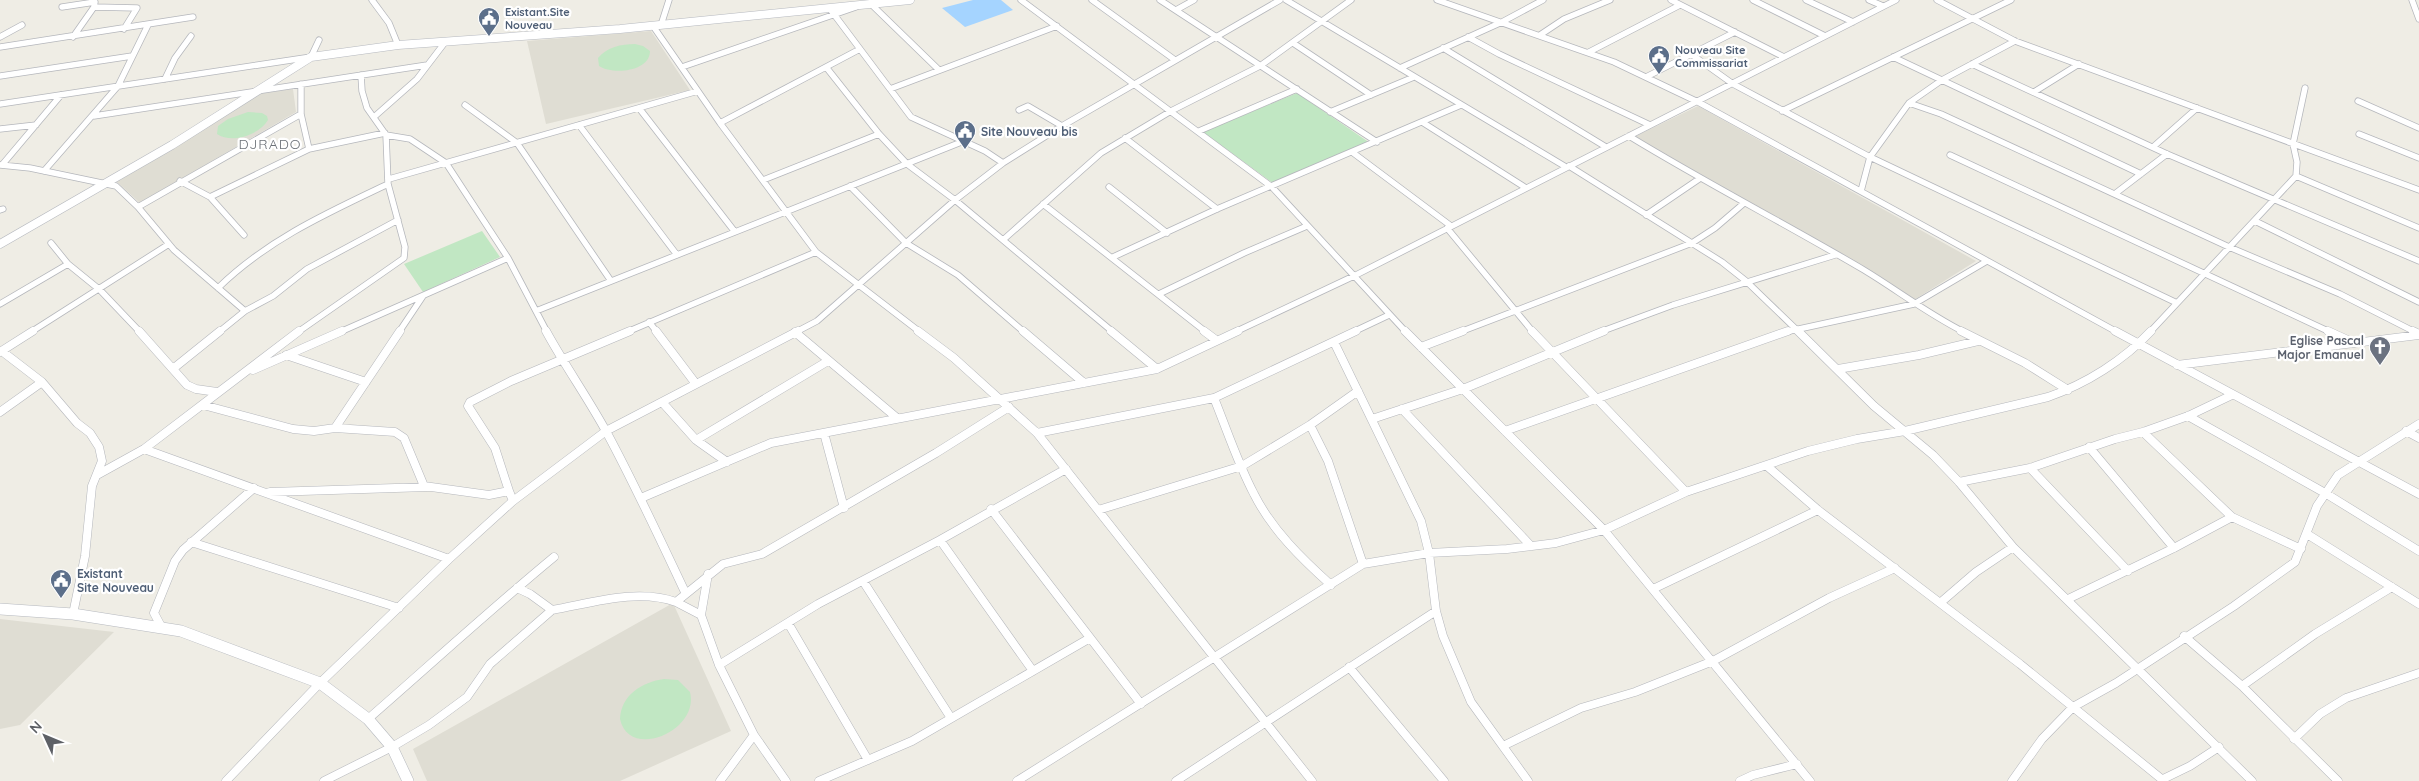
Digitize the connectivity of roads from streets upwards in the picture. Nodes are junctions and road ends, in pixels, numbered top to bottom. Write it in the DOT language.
graph roads {
  1 [pos="372,0"];
  2 [pos="669,0"];
  3 [pos="910,0"];
  4 [pos="1021,0"];
  5 [pos="1092,0"];
  6 [pos="1160,0"];
  7 [pos="1194,0"];
  8 [pos="1280,0"];
  9 [pos="1286,0"];
  10 [pos="1351,0"];
  11 [pos="1529,0"];
  12 [pos="1543,0"];
  13 [pos="1610,0"];
  14 [pos="1671,0"];
  15 [pos="1753,0"];
  16 [pos="1806,0"];
  17 [pos="1869,0"];
  18 [pos="1896,0"];
  19 [pos="1936,0"];
  20 [pos="2011,0"];
  21 [pos="2412,0"];
  22 [pos="1442,1"];
  23 [pos="872,5"];
  24 [pos="1534,5"];
  25 [pos="1680,5"];
  26 [pos="1884,6"];
  27 [pos="62,7"];
  28 [pos="94,7"];
  29 [pos="1176,10"];
  30 [pos="832,12"];
  31 [pos="193,17"];
  32 [pos="1972,19"];
  33 [pos="2419,19"];
  34 [pos="1321,22"];
  35 [pos="1502,22"];
  36 [pos="1853,22"];
  37 [pos="22,25"];
  38 [pos="148,25"];
  39 [pos="657,25"];
  40 [pos="1058,26"];
  41 [pos="124,29"];
  42 [pos="1735,32"];
  43 [pos="1540,35"];
  44 [pos="0,36"];
  45 [pos="190,36"];
  46 [pos="1825,36"];
  47 [pos="73,37"];
  48 [pos="1216,37"];
  49 [pos="1468,37"];
  50 [pos="319,40"];
  51 [pos="446,41"];
  52 [pos="2015,41"];
  53 [pos="1293,42"];
  54 [pos="398,45"];
  55 [pos="0,47"];
  56 [pos="1443,48"];
  57 [pos="860,49"];
  58 [pos="1589,52"];
  59 [pos="1691,54"];
  60 [pos="132,56"];
  61 [pos="312,57"];
  62 [pos="1784,57"];
  63 [pos="1893,57"];
  64 [pos="1175,60"];
  65 [pos="1972,64"];
  66 [pos="2079,64"];
  67 [pos="427,65"];
  68 [pos="1260,66"];
  69 [pos="682,67"];
  70 [pos="826,67"];
  71 [pos="1400,68"];
  72 [pos="939,70"];
  73 [pos="361,75"];
  74 [pos="0,76"];
  75 [pos="1414,77"];
  76 [pos="1646,77"];
  77 [pos="165,79"];
  78 [pos="1942,80"];
  79 [pos="301,84"];
  80 [pos="1134,84"];
  81 [pos="1732,84"];
  82 [pos="118,86"];
  83 [pos="2304,88"];
  84 [pos="890,89"];
  85 [pos="1297,90"];
  86 [pos="259,91"];
  87 [pos="698,91"];
  88 [pos="2034,92"];
  89 [pos="62,95"];
  90 [pos="1371,95"];
  91 [pos="2358,101"];
  92 [pos="1698,102"];
  93 [pos="1909,103"];
  94 [pos="0,104"];
  95 [pos="465,105"];
  96 [pos="1461,105"];
  97 [pos="639,108"];
  98 [pos="2196,108"];
  99 [pos="1018,110"];
  100 [pos="1782,110"];
  101 [pos="1171,111"];
  102 [pos="1330,112"];
  103 [pos="302,114"];
  104 [pos="94,116"];
  105 [pos="374,117"];
  106 [pos="1422,122"];
  107 [pos="720,123"];
  108 [pos="36,125"];
  109 [pos="579,125"];
  110 [pos="1062,126"];
  111 [pos="1650,126"];
  112 [pos="2419,128"];
  113 [pos="0,129"];
  114 [pos="1199,131"];
  115 [pos="386,134"];
  116 [pos="879,134"];
  117 [pos="2359,134"];
  118 [pos="1629,136"];
  119 [pos="1125,138"];
  120 [pos="964,141"];
  121 [pos="1377,142"];
  122 [pos="517,143"];
  123 [pos="2293,144"];
  124 [pos="1606,147"];
  125 [pos="2153,147"];
  126 [pos="310,149"];
  127 [pos="1352,152"];
  128 [pos="2167,154"];
  129 [pos="1950,155"];
  130 [pos="1870,157"];
  131 [pos="2419,158"];
  132 [pos="446,163"];
  133 [pos="1003,163"];
  134 [pos="907,164"];
  135 [pos="1,165"];
  136 [pos="1567,167"];
  137 [pos="44,171"];
  138 [pos="2141,174"];
  139 [pos="2296,176"];
  140 [pos="1699,179"];
  141 [pos="763,180"];
  142 [pos="180,181"];
  143 [pos="389,182"];
  144 [pos="103,183"];
  145 [pos="850,186"];
  146 [pos="1109,187"];
  147 [pos="1272,187"];
  148 [pos="1526,188"];
  149 [pos="2419,190"];
  150 [pos="1861,191"];
  151 [pos="2116,193"];
  152 [pos="210,197"];
  153 [pos="955,200"];
  154 [pos="2274,200"];
  155 [pos="1043,204"];
  156 [pos="1743,204"];
  157 [pos="138,207"];
  158 [pos="1218,209"];
  159 [pos="786,212"];
  160 [pos="1646,215"];
  161 [pos="398,220"];
  162 [pos="2255,221"];
  163 [pos="1307,226"];
  164 [pos="1449,227"];
  165 [pos="2419,228"];
  166 [pos="735,232"];
  167 [pos="1167,233"];
  168 [pos="244,235"];
  169 [pos="1003,240"];
  170 [pos="2,242"];
  171 [pos="1692,242"];
  172 [pos="51,243"];
  173 [pos="169,244"];
  174 [pos="906,244"];
  175 [pos="2229,247"];
  176 [pos="174,250"];
  177 [pos="159,252"];
  178 [pos="816,252"];
  179 [pos="677,255"];
  180 [pos="1835,255"];
  181 [pos="1113,257"];
  182 [pos="508,258"];
  183 [pos="2419,261"];
  184 [pos="1987,262"];
  185 [pos="68,264"];
  186 [pos="2204,275"];
  187 [pos="1354,276"];
  188 [pos="228,278"];
  189 [pos="611,281"];
  190 [pos="211,282"];
  191 [pos="1746,282"];
  192 [pos="860,284"];
  193 [pos="218,288"];
  194 [pos="100,290"];
  195 [pos="1159,294"];
  196 [pos="423,296"];
  197 [pos="2419,302"];
  198 [pos="2177,303"];
  199 [pos="0,304"];
  200 [pos="1914,304"];
  201 [pos="536,310"];
  202 [pos="1514,310"];
  203 [pos="246,311"];
  204 [pos="1389,315"];
  205 [pos="649,322"];
  206 [pos="1793,329"];
  207 [pos="795,332"];
  208 [pos="2419,334"];
  209 [pos="1216,340"];
  210 [pos="1978,341"];
  211 [pos="1334,342"];
  212 [pos="2352,342"];
  213 [pos="2140,343"];
  214 [pos="1421,347"];
  215 [pos="1,352"];
  216 [pos="1555,353"];
  217 [pos="286,356"];
  218 [pos="561,359"];
  219 [pos="828,361"];
  220 [pos="2177,365"];
  221 [pos="174,368"];
  222 [pos="1157,369"];
  223 [pos="1838,369"];
  224 [pos="244,374"];
  225 [pos="42,382"];
  226 [pos="366,382"];
  227 [pos="1084,383"];
  228 [pos="696,384"];
  229 [pos="1463,389"];
  230 [pos="2068,390"];
  231 [pos="217,392"];
  232 [pos="1358,392"];
  233 [pos="2232,395"];
  234 [pos="1214,398"];
  235 [pos="1595,399"];
  236 [pos="998,400"];
  237 [pos="662,402"];
  238 [pos="203,405"];
  239 [pos="1009,407"];
  240 [pos="1402,408"];
  241 [pos="0,412"];
  242 [pos="2188,416"];
  243 [pos="897,418"];
  244 [pos="1372,419"];
  245 [pos="2419,424"];
  246 [pos="1310,425"];
  247 [pos="336,428"];
  248 [pos="606,431"];
  249 [pos="1505,431"];
  250 [pos="1905,431"];
  251 [pos="2406,431"];
  252 [pos="1037,432"];
  253 [pos="2143,432"];
  254 [pos="824,433"];
  255 [pos="2419,438"];
  256 [pos="696,440"];
  257 [pos="2089,447"];
  258 [pos="144,448"];
  259 [pos="2358,461"];
  260 [pos="727,462"];
  261 [pos="1242,466"];
  262 [pos="1767,466"];
  263 [pos="2030,468"];
  264 [pos="1066,469"];
  265 [pos="97,475"];
  266 [pos="1959,482"];
  267 [pos="428,487"];
  268 [pos="254,488"];
  269 [pos="509,491"];
  270 [pos="265,492"];
  271 [pos="1686,492"];
  272 [pos="2324,493"];
  273 [pos="2419,494"];
  274 [pos="641,498"];
  275 [pos="513,501"];
  276 [pos="844,508"];
  277 [pos="991,509"];
  278 [pos="1098,510"];
  279 [pos="1818,510"];
  280 [pos="2232,516"];
  281 [pos="1604,530"];
  282 [pos="2307,534"];
  283 [pos="940,540"];
  284 [pos="191,542"];
  285 [pos="1531,546"];
  286 [pos="2013,547"];
  287 [pos="2174,548"];
  288 [pos="2301,549"];
  289 [pos="2419,552"];
  290 [pos="1429,553"];
  291 [pos="554,557"];
  292 [pos="449,559"];
  293 [pos="1363,564"];
  294 [pos="1896,568"];
  295 [pos="2128,571"];
  296 [pos="708,574"];
  297 [pos="863,580"];
  298 [pos="1331,584"];
  299 [pos="2392,587"];
  300 [pos="517,588"];
  301 [pos="1653,589"];
  302 [pos="685,592"];
  303 [pos="2068,599"];
  304 [pos="676,602"];
  305 [pos="1940,603"];
  306 [pos="2419,604"];
  307 [pos="399,608"];
  308 [pos="0,609"];
  309 [pos="552,610"];
  310 [pos="1436,611"];
  311 [pos="73,614"];
  312 [pos="700,616"];
  313 [pos="788,623"];
  314 [pos="162,628"];
  315 [pos="2184,636"];
  316 [pos="1090,638"];
  317 [pos="1214,657"];
  318 [pos="1713,661"];
  319 [pos="719,665"];
  320 [pos="1348,667"];
  321 [pos="2138,668"];
  322 [pos="1033,671"];
  323 [pos="2419,673"];
  324 [pos="320,683"];
  325 [pos="2242,686"];
  326 [pos="1141,704"];
  327 [pos="2073,707"];
  328 [pos="951,718"];
  329 [pos="368,719"];
  330 [pos="1265,722"];
  331 [pos="754,735"];
  332 [pos="2294,739"];
  333 [pos="1503,746"];
  334 [pos="2219,747"];
  335 [pos="392,748"];
  336 [pos="868,760"];
  337 [pos="1797,764"];
  338 [pos="2163,780"];
  339 [pos="226,781"];
  340 [pos="324,781"];
  341 [pos="408,781"];
  342 [pos="720,781"];
  343 [pos="786,781"];
  344 [pos="819,781"];
  345 [pos="1017,781"];
  346 [pos="1176,781"];
  347 [pos="1312,781"];
  348 [pos="1444,781"];
  349 [pos="1528,781"];
  350 [pos="1740,781"];
  351 [pos="1810,781"];
  352 [pos="2012,781"];
  353 [pos="2252,781"];
  354 [pos="2338,781"];
  1 -- 54 [label="street"];
  2 -- 39 [label="street"];
  3 -- 23 [label="street"];
  4 -- 40 [label="street"];
  5 -- 64 [label="street"];
  6 -- 29 [label="street"];
  7 -- 29 [label="street"];
  8 -- 48 [label="street"];
  9 -- 34 [label="street"];
  10 -- 34 [label="street"];
  11 -- 24 [label="street"];
  12 -- 24 [label="street"];
  13 -- 43 [label="street"];
  14 -- 25 [label="street"];
  15 -- 46 [label="street"];
  16 -- 36 [label="street"];
  17 -- 26 [label="street"];
  18 -- 26 [label="street"];
  19 -- 32 [label="street"];
  20 -- 32 [label="street"];
  21 -- 33 [label="street"];
  22 -- 35 [label="street"];
  23 -- 30 [label="street"];
  23 -- 72 [label="street"];
  24 -- 35 [label="street"];
  25 -- 42 [label="street"];
  25 -- 58 [label="street"];
  26 -- 36 [label="street"];
  27 -- 28 [label="street"];
  28 -- 41 [label="street"];
  28 -- 47 [label="street"];
  29 -- 48 [label="street"];
  30 -- 39 [label="street"];
  30 -- 57 [label="street"];
  30 -- 69 [label="street"];
  31 -- 38 [label="street"];
  32 -- 52 [label="street"];
  32 -- 63 [label="street"];
  34 -- 53 [label="street"];
  34 -- 71 [label="street"];
  35 -- 43 [label="street"];
  35 -- 49 [label="street"];
  36 -- 46 [label="street"];
  37 -- 44 [label="street"];
  38 -- 41 [label="street"];
  38 -- 60 [label="street"];
  39 -- 51 [label="street"];
  39 -- 69 [label="street"];
  40 -- 72 [label="street"];
  40 -- 80 [label="street"];
  41 -- 47 [label="street"];
  42 -- 59 [label="street"];
  42 -- 62 [label="street"];
  43 -- 58 [label="street"];
  45 -- 77 [label="street"];
  46 -- 62 [label="street"];
  47 -- 55 [label="street"];
  48 -- 64 [label="street"];
  48 -- 68 [label="street"];
  49 -- 56 [label="street"];
  49 -- 111 [label="street"];
  50 -- 61 [label="street"];
  51 -- 54 [label="street"];
  51 -- 67 [label="street"];
  52 -- 65 [label="street"];
  52 -- 66 [label="street"];
  53 -- 68 [label="street"];
  53 -- 90 [label="street"];
  54 -- 61 [label="street"];
  56 -- 71 [label="street"];
  56 -- 124 [label="street"];
  57 -- 70 [label="street"];
  57 -- 84 [label="street"];
  58 -- 76 [label="street"];
  59 -- 76 [label="street"];
  59 -- 81 [label="street"];
  60 -- 74 [label="street"];
  60 -- 82 [label="street"];
  61 -- 77 [label="street"];
  61 -- 86 [label="street"];
  62 -- 81 [label="street"];
  63 -- 78 [label="street"];
  63 -- 100 [label="street"];
  64 -- 80 [label="street"];
  65 -- 78 [label="street"];
  65 -- 88 [label="street"];
  66 -- 88 [label="street"];
  66 -- 98 [label="street"];
  67 -- 73 [label="street"];
  67 -- 105 [label="street"];
  68 -- 85 [label="street"];
  68 -- 101 [label="street"];
  69 -- 87 [label="street"];
  70 -- 107 [label="street"];
  70 -- 116 [label="street"];
  71 -- 75 [label="street"];
  72 -- 84 [label="street"];
  73 -- 79 [label="street"];
  73 -- 105 [label="street"];
  75 -- 90 [label="street"];
  75 -- 96 [label="street"];
  76 -- 92 [label="street"];
  77 -- 82 [label="street"];
  78 -- 93 [label="street"];
  78 -- 138 [label="street"];
  79 -- 86 [label="street"];
  79 -- 103 [label="street"];
  80 -- 101 [label="street"];
  80 -- 110 [label="street"];
  81 -- 92 [label="street"];
  81 -- 100 [label="street"];
  82 -- 89 [label="street"];
  82 -- 104 [label="street"];
  83 -- 123 [label="street"];
  84 -- 120 [label="street"];
  85 -- 102 [label="street"];
  85 -- 114 [label="street"];
  86 -- 104 [label="street"];
  86 -- 144 [label="street"];
  87 -- 97 [label="street"];
  87 -- 107 [label="street"];
  88 -- 125 [label="street"];
  89 -- 94 [label="street"];
  89 -- 108 [label="street"];
  90 -- 102 [label="street"];
  91 -- 112 [label="street"];
  92 -- 111 [label="street"];
  92 -- 150 [label="street"];
  93 -- 130 [label="street"];
  93 -- 151 [label="street"];
  95 -- 122 [label="street"];
  96 -- 106 [label="street"];
  96 -- 136 [label="street"];
  97 -- 109 [label="street"];
  97 -- 166 [label="street"];
  98 -- 123 [label="street"];
  98 -- 125 [label="street"];
  99 -- 110 [label="street"];
  100 -- 130 [label="street"];
  101 -- 114 [label="street"];
  101 -- 119 [label="street"];
  102 -- 121 [label="street"];
  103 -- 126 [label="street"];
  103 -- 142 [label="street"];
  104 -- 137 [label="street"];
  105 -- 115 [label="street"];
  106 -- 121 [label="street"];
  106 -- 148 [label="street"];
  107 -- 141 [label="street"];
  108 -- 113 [label="street"];
  108 -- 135 [label="street"];
  109 -- 122 [label="street"];
  109 -- 179 [label="street"];
  110 -- 133 [label="street"];
  111 -- 118 [label="street"];
  114 -- 147 [label="street"];
  115 -- 126 [label="street"];
  115 -- 132 [label="street"];
  115 -- 143 [label="street"];
  116 -- 134 [label="street"];
  116 -- 141 [label="street"];
  117 -- 131 [label="street"];
  118 -- 124 [label="street"];
  118 -- 140 [label="street"];
  119 -- 155 [label="street"];
  119 -- 158 [label="street"];
  120 -- 133 [label="street"];
  120 -- 134 [label="street"];
  121 -- 127 [label="street"];
  122 -- 132 [label="street"];
  122 -- 189 [label="street"];
  123 -- 139 [label="street"];
  123 -- 149 [label="street"];
  124 -- 136 [label="street"];
  125 -- 128 [label="street"];
  126 -- 152 [label="street"];
  127 -- 147 [label="street"];
  127 -- 164 [label="street"];
  128 -- 138 [label="street"];
  128 -- 154 [label="street"];
  129 -- 186 [label="street"];
  130 -- 150 [label="street"];
  130 -- 198 [label="street"];
  132 -- 143 [label="street"];
  132 -- 182 [label="street"];
  133 -- 153 [label="street"];
  134 -- 145 [label="street"];
  134 -- 153 [label="street"];
  135 -- 137 [label="street"];
  136 -- 148 [label="street"];
  136 -- 160 [label="street"];
  137 -- 144 [label="street"];
  138 -- 151 [label="street"];
  139 -- 154 [label="street"];
  139 -- 165 [label="street"];
  140 -- 156 [label="street"];
  140 -- 160 [label="street"];
  141 -- 159 [label="street"];
  142 -- 152 [label="street"];
  142 -- 157 [label="street"];
  143 -- 161 [label="street"];
  143 -- 188 [label="street"];
  144 -- 157 [label="street"];
  144 -- 170 [label="street"];
  145 -- 159 [label="street"];
  145 -- 174 [label="street"];
  146 -- 167 [label="street"];
  147 -- 158 [label="street"];
  147 -- 163 [label="street"];
  148 -- 164 [label="street"];
  150 -- 184 [label="street"];
  151 -- 175 [label="street"];
  152 -- 168 [label="street"];
  153 -- 169 [label="street"];
  153 -- 174 [label="street"];
  154 -- 162 [label="street"];
  154 -- 183 [label="street"];
  155 -- 169 [label="street"];
  155 -- 181 [label="street"];
  156 -- 171 [label="street"];
  156 -- 180 [label="street"];
  157 -- 173 [label="street"];
  158 -- 167 [label="street"];
  159 -- 166 [label="street"];
  159 -- 178 [label="street"];
  160 -- 171 [label="street"];
  161 -- 203 [label="street"];
  161 -- 224 [label="street"];
  162 -- 175 [label="street"];
  162 -- 197 [label="street"];
  163 -- 187 [label="street"];
  163 -- 195 [label="street"];
  164 -- 187 [label="street"];
  164 -- 202 [label="street"];
  166 -- 179 [label="street"];
  167 -- 181 [label="street"];
  169 -- 222 [label="street"];
  171 -- 191 [label="street"];
  171 -- 202 [label="street"];
  172 -- 185 [label="street"];
  173 -- 176 [label="street"];
  173 -- 177 [label="street"];
  174 -- 192 [label="street"];
  174 -- 227 [label="street"];
  175 -- 186 [label="street"];
  175 -- 208 [label="street"];
  176 -- 177 [label="street"];
  176 -- 190 [label="street"];
  177 -- 194 [label="street"];
  178 -- 192 [label="street"];
  178 -- 205 [label="street"];
  179 -- 189 [label="street"];
  180 -- 191 [label="street"];
  180 -- 200 [label="street"];
  181 -- 195 [label="street"];
  182 -- 196 [label="street"];
  182 -- 201 [label="street"];
  184 -- 200 [label="street"];
  184 -- 213 [label="street"];
  185 -- 194 [label="street"];
  185 -- 199 [label="street"];
  186 -- 198 [label="street"];
  186 -- 212 [label="street"];
  187 -- 204 [label="street"];
  187 -- 209 [label="street"];
  188 -- 190 [label="street"];
  188 -- 193 [label="street"];
  189 -- 201 [label="street"];
  190 -- 193 [label="street"];
  191 -- 206 [label="street"];
  191 -- 216 [label="street"];
  192 -- 207 [label="street"];
  192 -- 236 [label="street"];
  193 -- 203 [label="street"];
  194 -- 215 [label="street"];
  194 -- 221 [label="street"];
  195 -- 209 [label="street"];
  196 -- 217 [label="street"];
  196 -- 226 [label="street"];
  198 -- 213 [label="street"];
  200 -- 206 [label="street"];
  200 -- 210 [label="street"];
  201 -- 218 [label="street"];
  202 -- 214 [label="street"];
  202 -- 216 [label="street"];
  203 -- 221 [label="street"];
  204 -- 211 [label="street"];
  204 -- 214 [label="street"];
  205 -- 218 [label="street"];
  205 -- 228 [label="street"];
  206 -- 223 [label="street"];
  206 -- 235 [label="street"];
  207 -- 219 [label="street"];
  207 -- 228 [label="street"];
  208 -- 212 [label="street"];
  209 -- 222 [label="street"];
  210 -- 223 [label="street"];
  210 -- 230 [label="street"];
  211 -- 232 [label="street"];
  211 -- 234 [label="street"];
  212 -- 220 [label="street"];
  213 -- 220 [label="street"];
  213 -- 230 [label="street"];
  214 -- 229 [label="street"];
  215 -- 225 [label="street"];
  216 -- 229 [label="street"];
  216 -- 235 [label="street"];
  217 -- 224 [label="street"];
  217 -- 226 [label="street"];
  218 -- 248 [label="street"];
  218 -- 269 [label="street"];
  219 -- 243 [label="street"];
  219 -- 256 [label="street"];
  220 -- 233 [label="street"];
  221 -- 231 [label="street"];
  222 -- 227 [label="street"];
  223 -- 250 [label="street"];
  224 -- 231 [label="street"];
  225 -- 241 [label="street"];
  225 -- 265 [label="street"];
  226 -- 247 [label="street"];
  227 -- 236 [label="street"];
  228 -- 237 [label="street"];
  229 -- 240 [label="street"];
  229 -- 249 [label="street"];
  230 -- 250 [label="street"];
  231 -- 238 [label="street"];
  232 -- 244 [label="street"];
  232 -- 246 [label="street"];
  233 -- 242 [label="street"];
  233 -- 259 [label="street"];
  234 -- 252 [label="street"];
  234 -- 261 [label="street"];
  235 -- 249 [label="street"];
  235 -- 271 [label="street"];
  236 -- 239 [label="street"];
  236 -- 243 [label="street"];
  237 -- 248 [label="street"];
  237 -- 256 [label="street"];
  238 -- 247 [label="street"];
  238 -- 258 [label="street"];
  239 -- 252 [label="street"];
  239 -- 276 [label="street"];
  240 -- 244 [label="street"];
  240 -- 285 [label="street"];
  242 -- 253 [label="street"];
  242 -- 272 [label="street"];
  243 -- 254 [label="street"];
  244 -- 290 [label="street"];
  245 -- 251 [label="street"];
  246 -- 261 [label="street"];
  246 -- 293 [label="street"];
  247 -- 267 [label="street"];
  248 -- 274 [label="street"];
  248 -- 275 [label="street"];
  249 -- 281 [label="street"];
  250 -- 262 [label="street"];
  250 -- 266 [label="street"];
  251 -- 255 [label="street"];
  251 -- 259 [label="street"];
  252 -- 264 [label="street"];
  253 -- 257 [label="street"];
  253 -- 280 [label="street"];
  254 -- 260 [label="street"];
  254 -- 276 [label="street"];
  256 -- 260 [label="street"];
  257 -- 263 [label="street"];
  257 -- 287 [label="street"];
  258 -- 265 [label="street"];
  258 -- 268 [label="street"];
  259 -- 272 [label="street"];
  259 -- 273 [label="street"];
  260 -- 274 [label="street"];
  261 -- 278 [label="street"];
  261 -- 298 [label="street"];
  262 -- 271 [label="street"];
  262 -- 279 [label="street"];
  263 -- 266 [label="street"];
  263 -- 295 [label="street"];
  264 -- 277 [label="street"];
  264 -- 278 [label="street"];
  265 -- 311 [label="street"];
  266 -- 286 [label="street"];
  267 -- 269 [label="street"];
  267 -- 270 [label="street"];
  268 -- 270 [label="street"];
  268 -- 284 [label="street"];
  269 -- 275 [label="street"];
  270 -- 292 [label="street"];
  271 -- 281 [label="street"];
  272 -- 282 [label="street"];
  272 -- 289 [label="street"];
  274 -- 302 [label="street"];
  275 -- 292 [label="street"];
  276 -- 296 [label="street"];
  277 -- 283 [label="street"];
  277 -- 316 [label="street"];
  278 -- 317 [label="street"];
  279 -- 294 [label="street"];
  279 -- 301 [label="street"];
  280 -- 287 [label="street"];
  280 -- 288 [label="street"];
  281 -- 285 [label="street"];
  281 -- 301 [label="street"];
  282 -- 288 [label="street"];
  282 -- 299 [label="street"];
  283 -- 297 [label="street"];
  283 -- 322 [label="street"];
  284 -- 307 [label="street"];
  284 -- 314 [label="street"];
  285 -- 290 [label="street"];
  286 -- 303 [label="street"];
  286 -- 305 [label="street"];
  287 -- 295 [label="street"];
  288 -- 315 [label="street"];
  290 -- 293 [label="street"];
  290 -- 310 [label="street"];
  291 -- 300 [label="street"];
  292 -- 307 [label="street"];
  293 -- 298 [label="street"];
  294 -- 305 [label="street"];
  294 -- 318 [label="street"];
  295 -- 303 [label="street"];
  296 -- 302 [label="street"];
  296 -- 312 [label="street"];
  297 -- 313 [label="street"];
  297 -- 328 [label="street"];
  298 -- 317 [label="street"];
  299 -- 306 [label="street"];
  299 -- 325 [label="street"];
  300 -- 309 [label="street"];
  300 -- 329 [label="street"];
  301 -- 318 [label="street"];
  302 -- 304 [label="street"];
  303 -- 321 [label="street"];
  304 -- 309 [label="street"];
  304 -- 312 [label="street"];
  305 -- 327 [label="street"];
  307 -- 324 [label="street"];
  308 -- 311 [label="street"];
  309 -- 335 [label="street"];
  310 -- 320 [label="street"];
  310 -- 333 [label="street"];
  311 -- 314 [label="street"];
  312 -- 319 [label="street"];
  313 -- 319 [label="street"];
  313 -- 336 [label="street"];
  314 -- 324 [label="street"];
  315 -- 321 [label="street"];
  315 -- 325 [label="street"];
  316 -- 322 [label="street"];
  316 -- 326 [label="street"];
  317 -- 326 [label="street"];
  317 -- 330 [label="street"];
  318 -- 333 [label="street"];
  318 -- 337 [label="street"];
  319 -- 331 [label="street"];
  320 -- 330 [label="street"];
  320 -- 348 [label="street"];
  321 -- 327 [label="street"];
  321 -- 334 [label="street"];
  322 -- 328 [label="street"];
  323 -- 332 [label="street"];
  324 -- 329 [label="street"];
  324 -- 339 [label="street"];
  325 -- 332 [label="street"];
  326 -- 345 [label="street"];
  327 -- 338 [label="street"];
  327 -- 352 [label="street"];
  328 -- 336 [label="street"];
  329 -- 335 [label="street"];
  330 -- 346 [label="street"];
  330 -- 347 [label="street"];
  331 -- 342 [label="street"];
  331 -- 343 [label="street"];
  332 -- 354 [label="street"];
  333 -- 349 [label="street"];
  334 -- 338 [label="street"];
  334 -- 353 [label="street"];
  335 -- 340 [label="street"];
  335 -- 341 [label="street"];
  336 -- 344 [label="street"];
  337 -- 350 [label="street"];
  337 -- 351 [label="street"];
}
